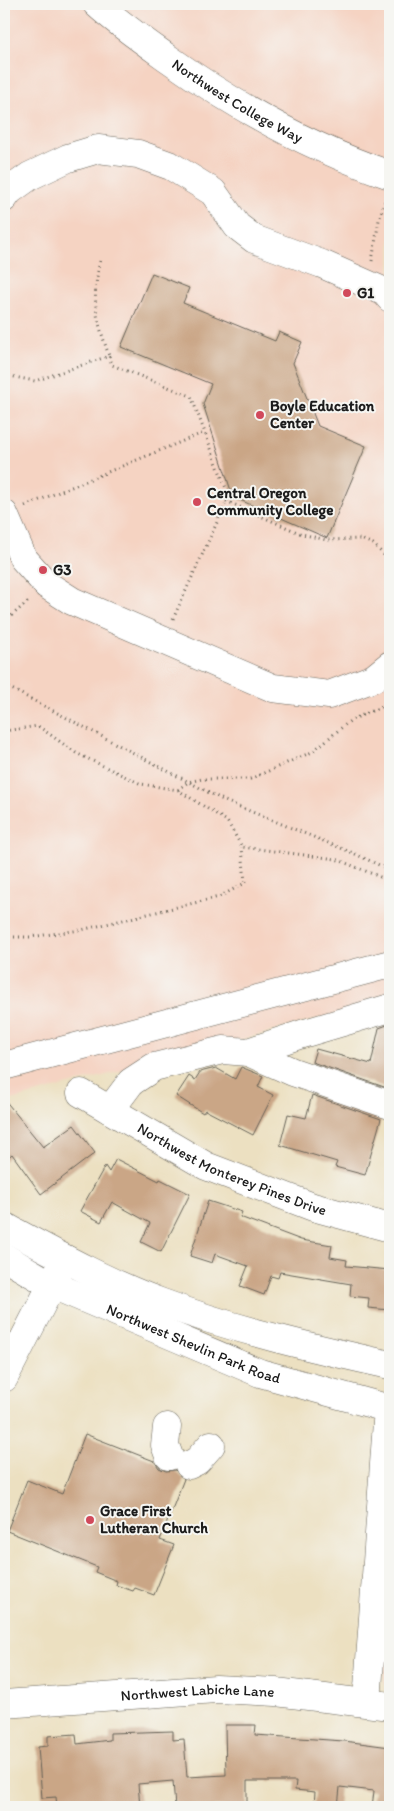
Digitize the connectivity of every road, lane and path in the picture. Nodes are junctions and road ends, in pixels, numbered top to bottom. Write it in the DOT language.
graph roads {
  1 [pos="97,4"];
  2 [pos="389,184"];
  3 [pos="4,198"];
  4 [pos="100,261"];
  5 [pos="367,284"];
  6 [pos="390,298"];
  7 [pos="109,356"];
  8 [pos="4,376"];
  9 [pos="205,432"];
  10 [pos="226,501"];
  11 [pos="4,514"];
  12 [pos="390,561"];
  13 [pos="48,585"];
  14 [pos="4,622"];
  15 [pos="162,642"];
  16 [pos="390,665"];
  17 [pos="4,685"];
  18 [pos="390,703"];
  19 [pos="4,731"];
  20 [pos="188,782"];
  21 [pos="178,790"];
  22 [pos="242,847"];
  23 [pos="390,870"];
  24 [pos="390,880"];
  25 [pos="4,937"];
  26 [pos="390,964"];
  27 [pos="390,1008"];
  28 [pos="248,1052"];
  29 [pos="4,1066"];
  30 [pos="81,1093"];
  31 [pos="390,1105"];
  32 [pos="110,1110"];
  33 [pos="4,1226"];
  34 [pos="390,1228"];
  35 [pos="4,1258"];
  36 [pos="65,1259"];
  37 [pos="50,1284"];
  38 [pos="390,1365"];
  39 [pos="4,1378"];
  40 [pos="389,1408"];
  41 [pos="167,1427"];
  42 [pos="212,1445"];
  43 [pos="4,1704"];
  44 [pos="378,1704"];
  1 -- 2 [label="street, Northwest College Way"];
  2 -- 5 [label="path"];
  3 -- 5 [label="street"];
  4 -- 7 [label="path"];
  5 -- 6 [label="street"];
  7 -- 8 [label="path"];
  7 -- 9 [label="path"];
  9 -- 10 [label="path"];
  9 -- 11 [label="path"];
  10 -- 12 [label="path"];
  10 -- 15 [label="path"];
  11 -- 13 [label="street"];
  13 -- 14 [label="path"];
  13 -- 15 [label="street"];
  15 -- 16 [label="street"];
  17 -- 20 [label="path"];
  18 -- 20 [label="path"];
  19 -- 21 [label="path"];
  20 -- 21 [label="path"];
  20 -- 23 [label="path"];
  21 -- 22 [label="path"];
  22 -- 24 [label="path"];
  22 -- 25 [label="path"];
  26 -- 29 [label="street"];
  27 -- 28 [label="street"];
  28 -- 31 [label="street"];
  28 -- 32 [label="street"];
  30 -- 32 [label="street, Northwest Monterey Pines Drive"];
  32 -- 34 [label="street, Northwest Monterey Pines Drive"];
  33 -- 36 [label="street, Northwest Shevlin Park Road"];
  35 -- 37 [label="street, Northwest Shevlin Park Road"];
  36 -- 37 [label="street"];
  36 -- 38 [label="street, Northwest Shevlin Park Road"];
  37 -- 39 [label="street"];
  37 -- 40 [label="street, Northwest Shevlin Park Road"];
  40 -- 44 [label="street"];
  41 -- 42 [label="street"];
  43 -- 44 [label="street, Northwest Labiche Lane"];
}
